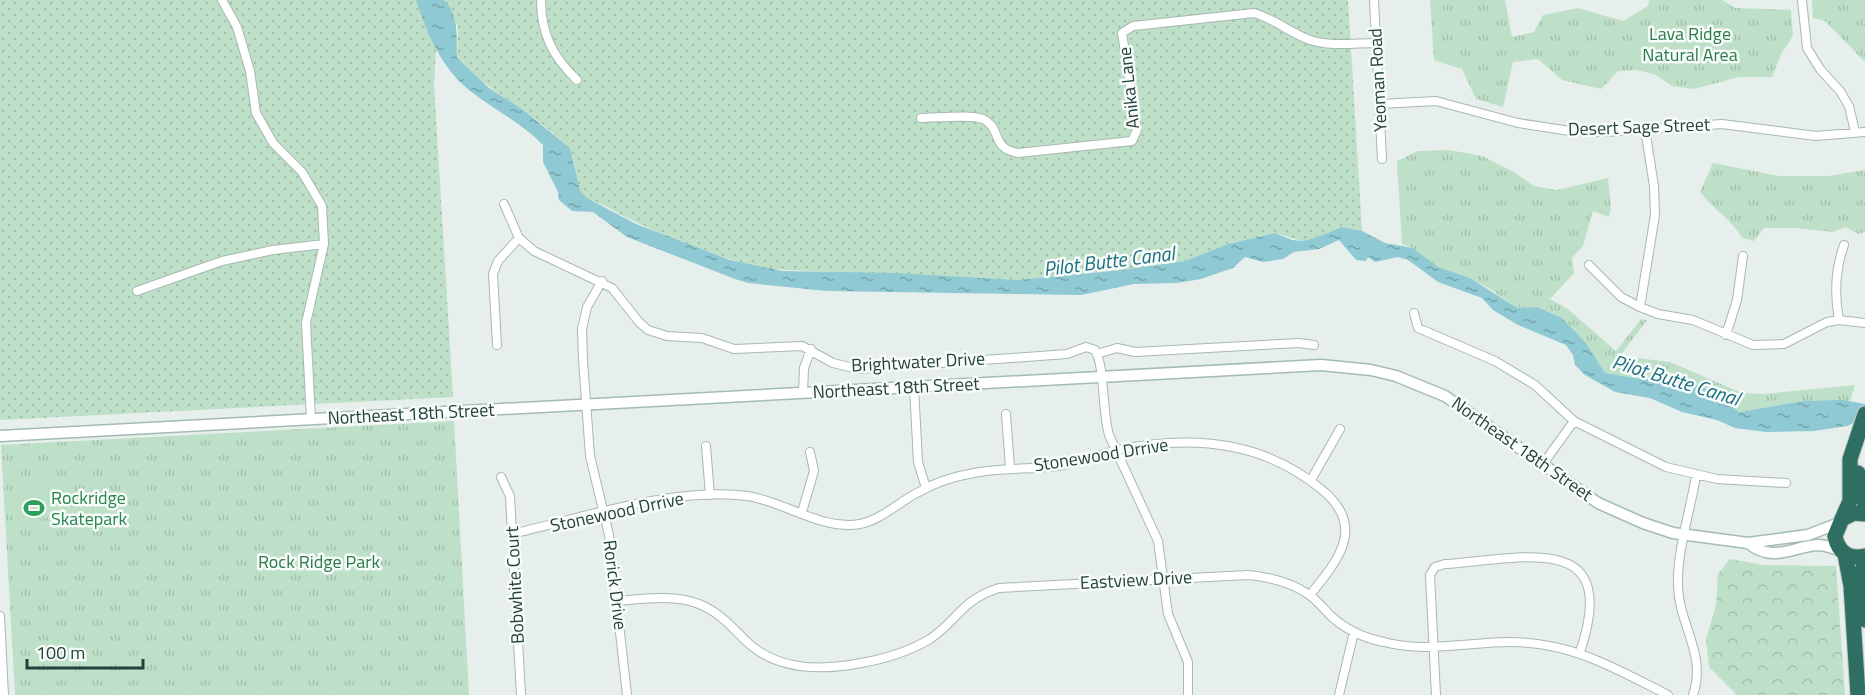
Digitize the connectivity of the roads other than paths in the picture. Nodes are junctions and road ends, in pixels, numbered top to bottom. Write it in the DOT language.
graph roads {
  1 [pos="222,0"];
  2 [pos="541,0"];
  3 [pos="1374,0"];
  4 [pos="1802,0"];
  5 [pos="1377,43"];
  6 [pos="578,80"];
  7 [pos="1380,104"];
  8 [pos="921,118"];
  9 [pos="1645,129"];
  10 [pos="1855,132"];
  11 [pos="1865,132"];
  12 [pos="1382,159"];
  13 [pos="504,204"];
  14 [pos="519,238"];
  15 [pos="324,244"];
  16 [pos="1844,245"];
  17 [pos="1743,256"];
  18 [pos="1589,265"];
  19 [pos="602,281"];
  20 [pos="137,291"];
  21 [pos="1640,308"];
  22 [pos="1414,313"];
  23 [pos="1839,320"];
  24 [pos="1865,323"];
  25 [pos="1726,335"];
  26 [pos="497,345"];
  27 [pos="1314,345"];
  28 [pos="811,349"];
  29 [pos="1097,354"];
  30 [pos="1100,377"];
  31 [pos="914,387"];
  32 [pos="803,392"];
  33 [pos="586,405"];
  34 [pos="1006,414"];
  35 [pos="1864,418"];
  36 [pos="311,419"];
  37 [pos="1574,421"];
  38 [pos="1340,429"];
  39 [pos="0,436"];
  40 [pos="1857,440"];
  41 [pos="706,446"];
  42 [pos="1118,451"];
  43 [pos="810,452"];
  44 [pos="1543,464"];
  45 [pos="1010,468"];
  46 [pos="1696,476"];
  47 [pos="501,477"];
  48 [pos="1311,480"];
  49 [pos="1786,483"];
  50 [pos="926,488"];
  51 [pos="710,495"];
  52 [pos="1865,504"];
  53 [pos="605,512"];
  54 [pos="802,512"];
  55 [pos="1865,514"];
  56 [pos="1840,521"];
  57 [pos="512,534"];
  58 [pos="1684,535"];
  59 [pos="1748,543"];
  60 [pos="1844,553"];
  61 [pos="1865,556"];
  62 [pos="1865,562"];
  63 [pos="1163,579"];
  64 [pos="1310,596"];
  65 [pos="617,601"];
  66 [pos="0,616"];
  67 [pos="1865,620"];
  68 [pos="1354,632"];
  69 [pos="1433,646"];
  70 [pos="1580,652"];
  71 [pos="4,695"];
  72 [pos="521,695"];
  73 [pos="627,695"];
  74 [pos="1188,695"];
  75 [pos="1339,695"];
  76 [pos="1436,695"];
  77 [pos="1668,695"];
  78 [pos="1694,695"];
  79 [pos="1857,695"];
  1 -- 15 [label="street"];
  2 -- 6 [label="street"];
  3 -- 5 [label="street, Yeoman Road"];
  4 -- 10 [label="street"];
  5 -- 7 [label="street, Yeoman Road"];
  5 -- 8 [label="street, Anika Lane"];
  7 -- 9 [label="street, Desert Sage Street"];
  7 -- 12 [label="street, Yeoman Road"];
  9 -- 10 [label="street, Desert Sage Street"];
  9 -- 21 [label="street"];
  10 -- 11 [label="street, Desert Sage Street"];
  13 -- 14 [label="street"];
  14 -- 19 [label="street, Brightwater Drive"];
  14 -- 26 [label="street"];
  15 -- 20 [label="street"];
  15 -- 36 [label="street"];
  16 -- 23 [label="street"];
  17 -- 25 [label="street"];
  18 -- 21 [label="street"];
  19 -- 28 [label="street, Brightwater Drive"];
  19 -- 33 [label="street, Rorick Drive"];
  21 -- 25 [label="street"];
  22 -- 37 [label="street"];
  23 -- 24 [label="street"];
  23 -- 25 [label="street"];
  27 -- 29 [label="street, Brightwater Drive"];
  28 -- 29 [label="street, Brightwater Drive"];
  28 -- 32 [label="street"];
  29 -- 30 [label="street"];
  30 -- 31 [label="main road, Northeast 18th Street"];
  30 -- 42 [label="street"];
  30 -- 44 [label="main road, Northeast 18th Street"];
  31 -- 32 [label="main road, Northeast 18th Street"];
  31 -- 50 [label="street"];
  32 -- 33 [label="main road, Northeast 18th Street"];
  33 -- 36 [label="main road, Northeast 18th Street"];
  33 -- 53 [label="street, Rorick Drive"];
  34 -- 45 [label="street"];
  35 -- 40 [label="highway"];
  36 -- 39 [label="main road, Northeast 18th Street"];
  37 -- 44 [label="street"];
  37 -- 46 [label="street"];
  38 -- 48 [label="street"];
  40 -- 52 [label="highway"];
  40 -- 56 [label="highway"];
  41 -- 51 [label="street"];
  42 -- 45 [label="street, Stonewood Drrive"];
  42 -- 48 [label="street, Stonewood Drrive"];
  42 -- 63 [label="street"];
  43 -- 54 [label="street"];
  44 -- 58 [label="main road, Northeast 18th Street"];
  45 -- 50 [label="street, Stonewood Drrive"];
  46 -- 49 [label="street"];
  46 -- 58 [label="street"];
  47 -- 57 [label="street, Bobwhite Court"];
  48 -- 64 [label="street, Stonewood Drrive"];
  50 -- 54 [label="street, Stonewood Drrive"];
  51 -- 53 [label="street, Stonewood Drrive"];
  51 -- 54 [label="street, Stonewood Drrive"];
  53 -- 57 [label="street, Stonewood Drrive"];
  53 -- 65 [label="street, Rorick Drive"];
  55 -- 56 [label="highway"];
  56 -- 59 [label="main road, Northeast 18th Street"];
  56 -- 60 [label="highway"];
  57 -- 72 [label="street, Bobwhite Court"];
  58 -- 59 [label="main road, Northeast 18th Street"];
  58 -- 78 [label="street"];
  59 -- 60 [label="main road, Northeast 18th Street"];
  60 -- 61 [label="highway"];
  60 -- 79 [label="highway"];
  62 -- 67 [label="highway"];
  63 -- 64 [label="street, Eastview Drive"];
  63 -- 65 [label="street, Eastview Drive"];
  63 -- 74 [label="street"];
  64 -- 68 [label="street, Eastview Drive"];
  65 -- 73 [label="street, Rorick Drive"];
  66 -- 71 [label="street"];
  68 -- 69 [label="street, Eastview Drive"];
  68 -- 75 [label="street"];
  69 -- 70 [label="street, Eastview Drive"];
  69 -- 70 [label="street"];
  69 -- 76 [label="street"];
  70 -- 77 [label="street, Eastview Drive"];
}
